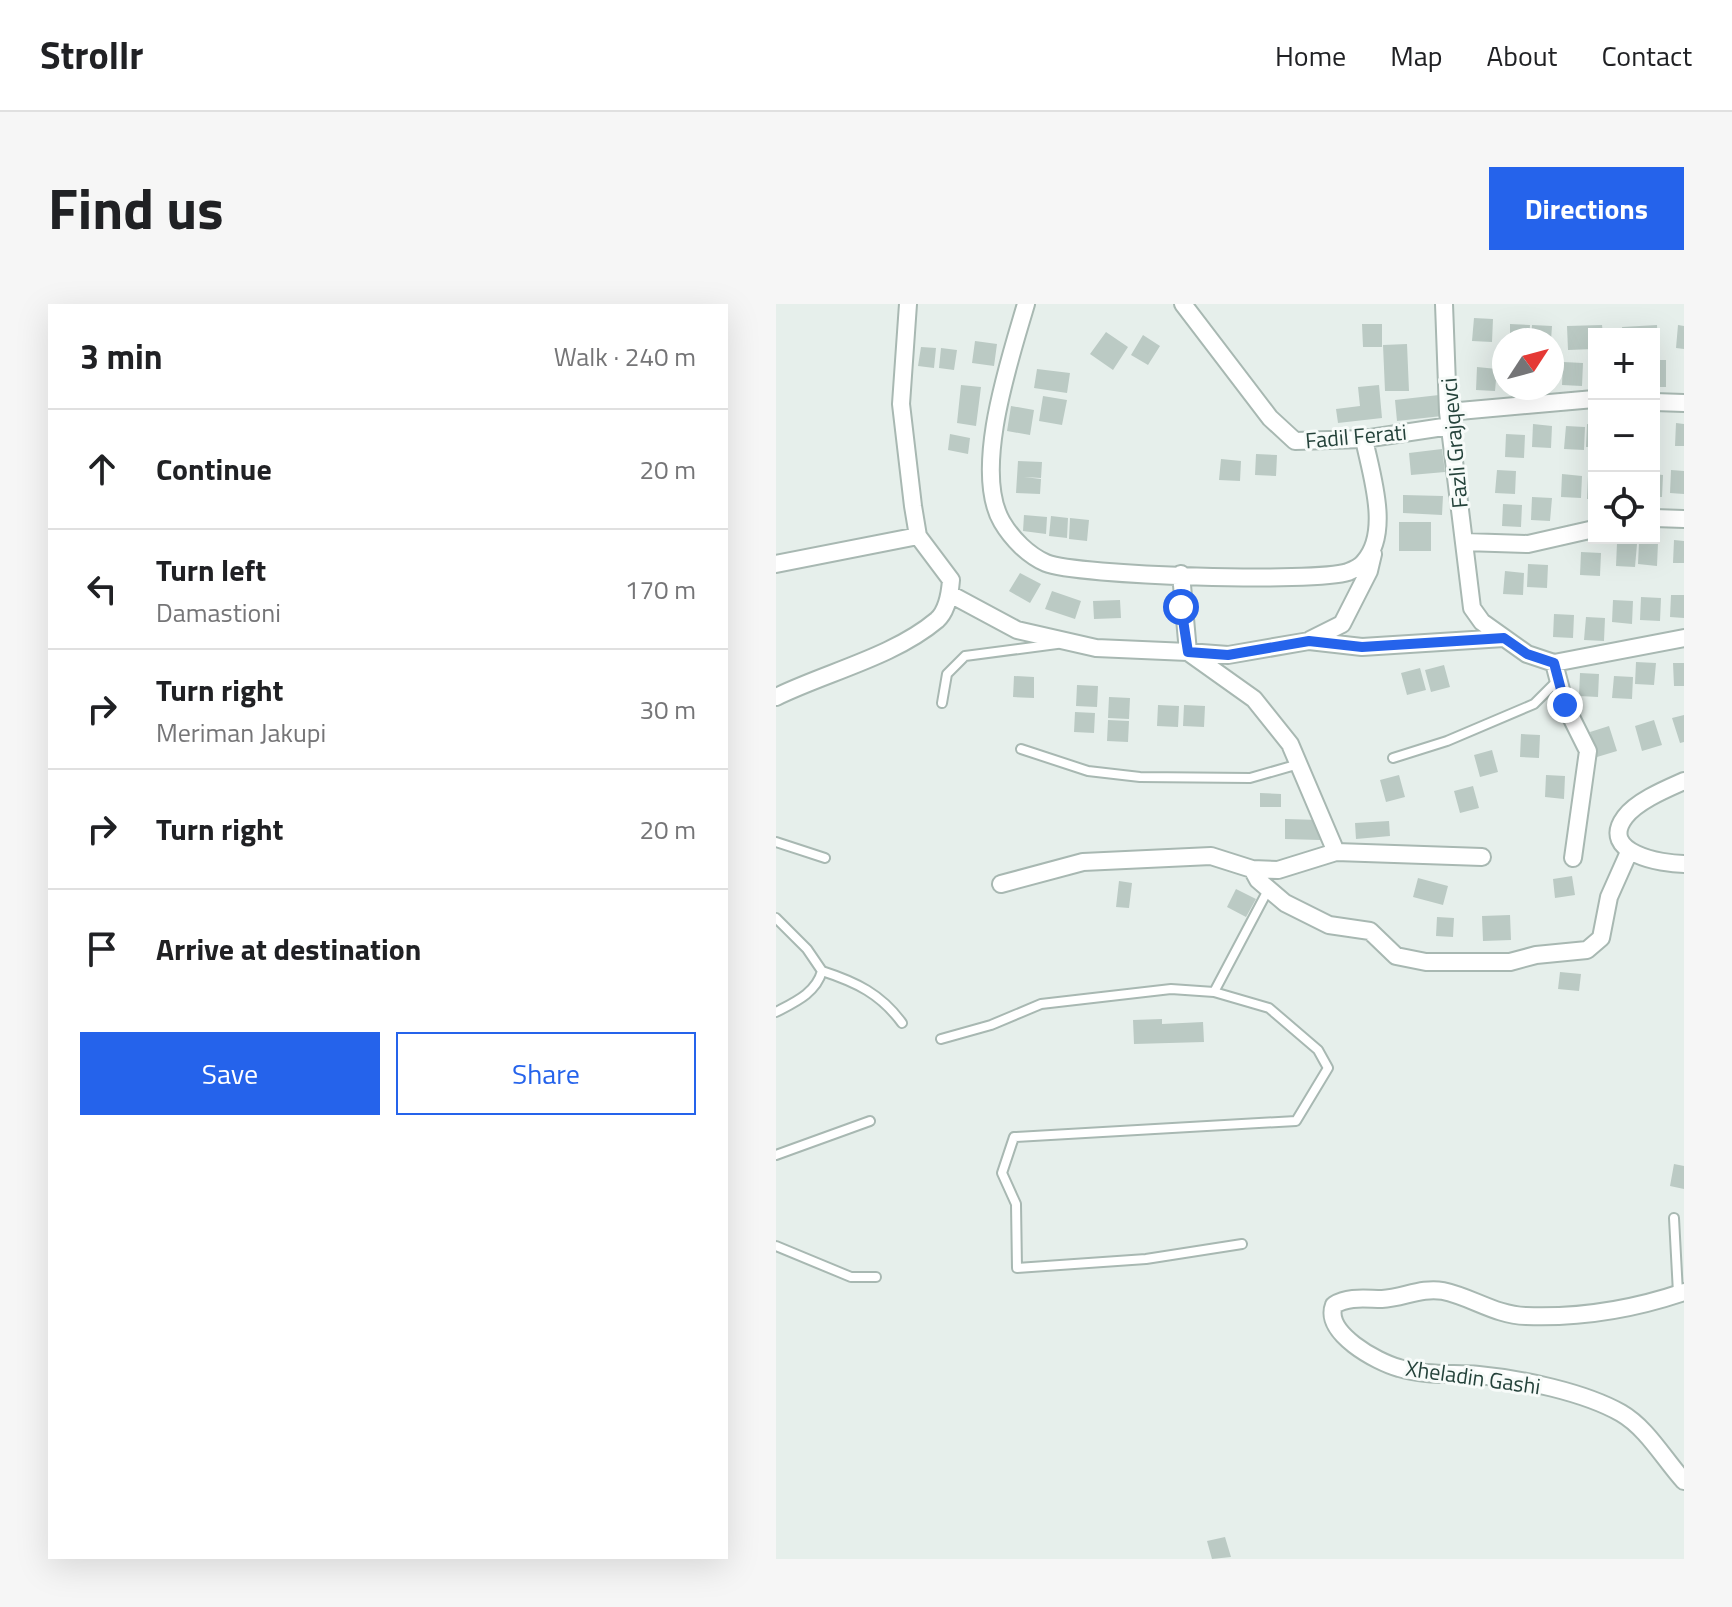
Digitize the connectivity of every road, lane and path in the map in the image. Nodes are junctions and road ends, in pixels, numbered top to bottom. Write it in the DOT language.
graph roads {
  1 [pos="908,304"];
  2 [pos="1026,304"];
  3 [pos="1183,304"];
  4 [pos="1444,304"];
  5 [pos="1588,400"];
  6 [pos="1660,402"];
  7 [pos="1684,403"];
  8 [pos="1449,419"];
  9 [pos="1364,439"];
  10 [pos="1660,518"];
  11 [pos="1684,519"];
  12 [pos="1588,530"];
  13 [pos="918,536"];
  14 [pos="1464,542"];
  15 [pos="1374,545"];
  16 [pos="776,564"];
  17 [pos="1181,574"];
  18 [pos="950,594"];
  19 [pos="1504,638"];
  20 [pos="1684,638"];
  21 [pos="1309,641"];
  22 [pos="1070,642"];
  23 [pos="1188,652"];
  24 [pos="1556,671"];
  25 [pos="776,697"];
  26 [pos="942,703"];
  27 [pos="1021,749"];
  28 [pos="1393,758"];
  29 [pos="1300,764"];
  30 [pos="1684,781"];
  31 [pos="776,842"];
  32 [pos="1336,852"];
  33 [pos="1629,852"];
  34 [pos="1482,857"];
  35 [pos="825,858"];
  36 [pos="1573,858"];
  37 [pos="1684,864"];
  38 [pos="1252,869"];
  39 [pos="1001,884"];
  40 [pos="1269,889"];
  41 [pos="776,918"];
  42 [pos="822,971"];
  43 [pos="1214,992"];
  44 [pos="776,1012"];
  45 [pos="902,1023"];
  46 [pos="941,1039"];
  47 [pos="870,1121"];
  48 [pos="776,1155"];
  49 [pos="1674,1218"];
  50 [pos="1242,1244"];
  51 [pos="776,1246"];
  52 [pos="876,1277"];
  53 [pos="1681,1293"];
  54 [pos="1684,1481"];
  1 -- 13 [label="street"];
  2 -- 17 [label="street"];
  3 -- 9 [label="street, Fadil Ferati"];
  4 -- 8 [label="street, Fazli Grajqevci"];
  5 -- 8 [label="street, Fadil Ferati"];
  6 -- 7 [label="street"];
  8 -- 9 [label="street, Fadil Ferati"];
  8 -- 14 [label="street, Fazli Grajqevci"];
  9 -- 15 [label="street"];
  10 -- 11 [label="street"];
  12 -- 14 [label="street"];
  13 -- 16 [label="street"];
  13 -- 18 [label="street"];
  14 -- 19 [label="street, Fazli Grajqevci"];
  15 -- 17 [label="street"];
  15 -- 21 [label="street"];
  17 -- 23 [label="street"];
  18 -- 22 [label="street"];
  18 -- 25 [label="street"];
  19 -- 21 [label="street"];
  19 -- 24 [label="street, Fazli Grajqevci"];
  20 -- 24 [label="street"];
  21 -- 23 [label="street"];
  22 -- 23 [label="street"];
  22 -- 26 [label="lane"];
  23 -- 29 [label="street"];
  24 -- 28 [label="lane"];
  24 -- 36 [label="street"];
  27 -- 29 [label="lane"];
  29 -- 32 [label="street"];
  30 -- 33 [label="street"];
  31 -- 35 [label="lane"];
  32 -- 34 [label="street"];
  32 -- 38 [label="street"];
  33 -- 37 [label="street"];
  33 -- 40 [label="street"];
  38 -- 39 [label="street"];
  38 -- 40 [label="street"];
  40 -- 43 [label="lane"];
  41 -- 42 [label="lane"];
  42 -- 44 [label="lane"];
  42 -- 45 [label="lane"];
  43 -- 46 [label="lane"];
  43 -- 50 [label="lane"];
  47 -- 48 [label="lane"];
  49 -- 53 [label="lane"];
  51 -- 52 [label="lane"];
  53 -- 54 [label="street, Xheladin Gashi"];
}
